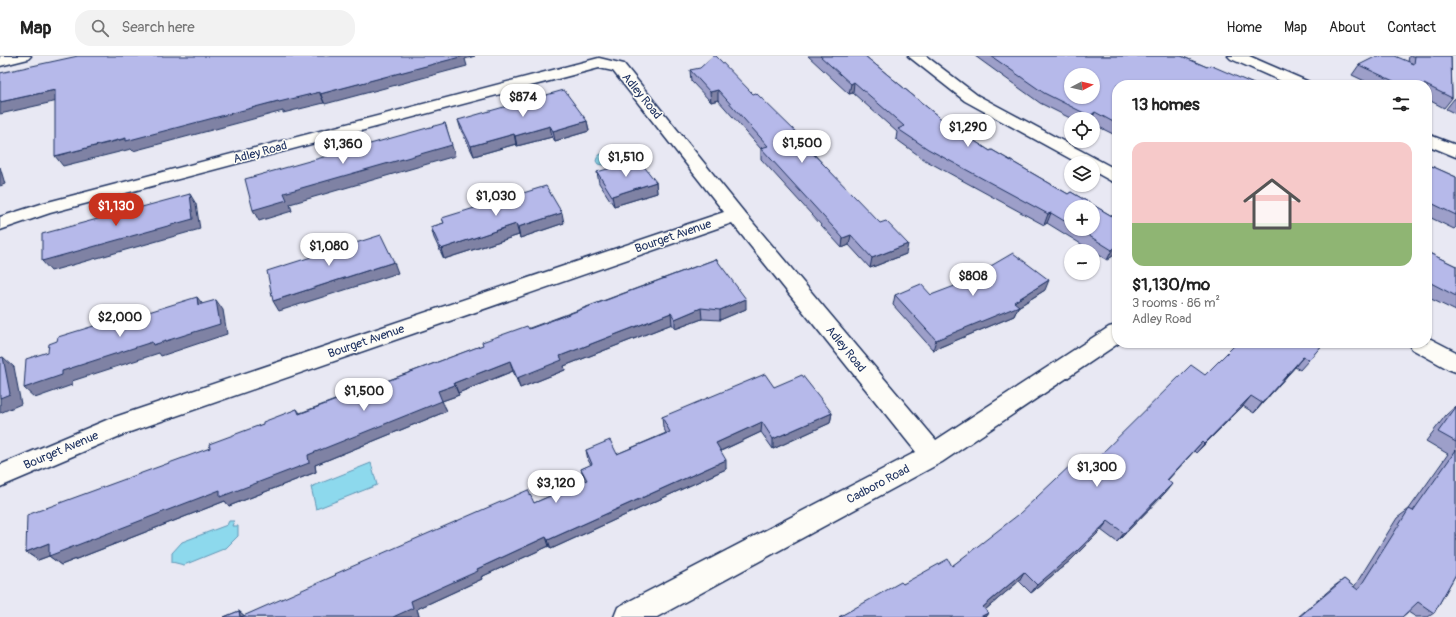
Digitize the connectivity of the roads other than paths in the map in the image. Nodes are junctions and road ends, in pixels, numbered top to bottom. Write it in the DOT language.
graph roads {
  1 [pos="23,56"];
  2 [pos="916,56"];
  3 [pos="1236,56"];
  4 [pos="0,61"];
  5 [pos="1291,80"];
  6 [pos="1432,141"];
  7 [pos="1456,152"];
  8 [pos="1077,156"];
  9 [pos="1100,168"];
  10 [pos="1112,174"];
  11 [pos="736,215"];
  12 [pos="0,224"];
  13 [pos="1112,336"];
  14 [pos="1429,348"];
  15 [pos="1456,363"];
  16 [pos="933,455"];
  17 [pos="0,476"];
  18 [pos="628,617"];
  1 -- 4 [label="street"];
  2 -- 8 [label="street"];
  3 -- 5 [label="street"];
  6 -- 7 [label="street"];
  9 -- 10 [label="street"];
  11 -- 12 [label="street, Adley Road"];
  11 -- 16 [label="street, Adley Road"];
  11 -- 17 [label="street, Bourget Avenue"];
  13 -- 16 [label="street, Cadboro Road"];
  14 -- 15 [label="street"];
  16 -- 18 [label="street, Cadboro Road"];
}
